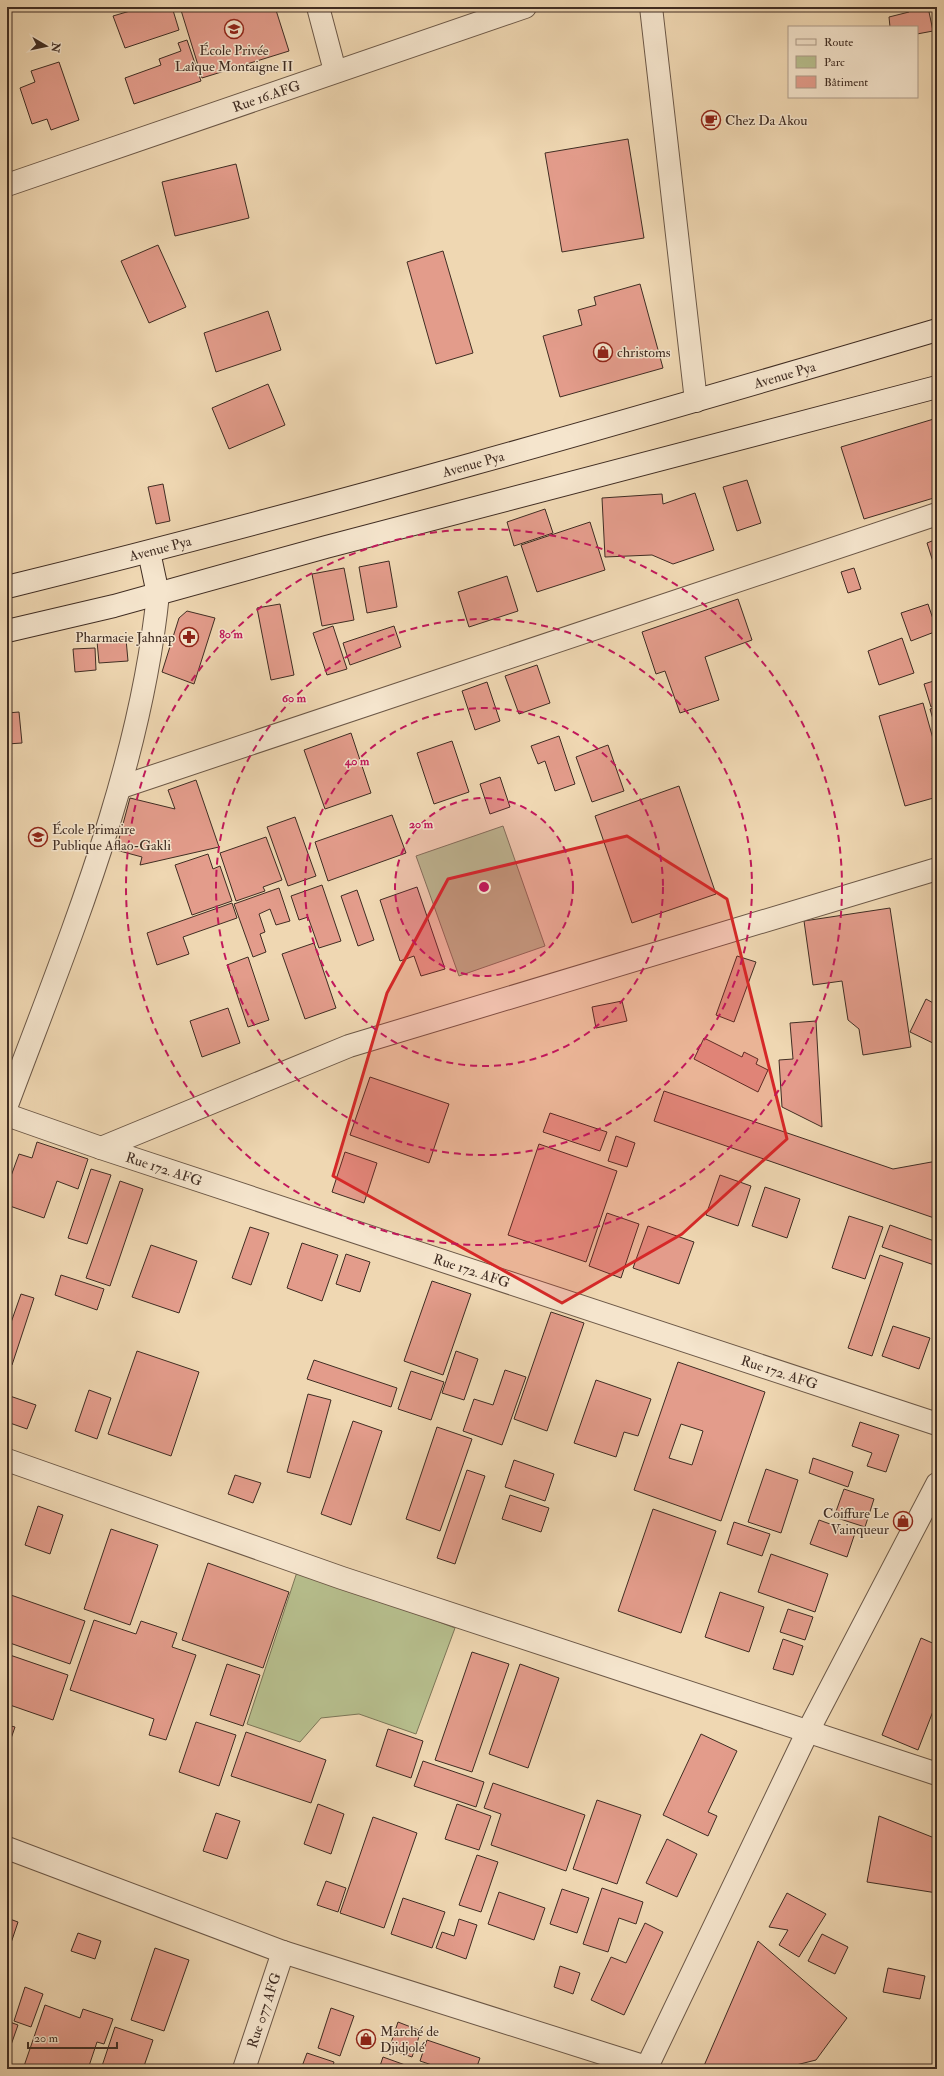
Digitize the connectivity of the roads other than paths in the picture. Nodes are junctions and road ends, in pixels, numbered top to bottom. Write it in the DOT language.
graph roads {
  1 [pos="318,7"];
  2 [pos="525,7"];
  3 [pos="651,7"];
  4 [pos="335,71"];
  5 [pos="7,185"];
  6 [pos="937,330"];
  7 [pos="937,387"];
  8 [pos="696,401"];
  9 [pos="937,514"];
  10 [pos="149,552"];
  11 [pos="7,587"];
  12 [pos="158,594"];
  13 [pos="7,631"];
  14 [pos="121,787"];
  15 [pos="937,869"];
  16 [pos="7,1105"];
  17 [pos="7,1115"];
  18 [pos="101,1148"];
  19 [pos="937,1424"];
  20 [pos="7,1460"];
  21 [pos="937,1484"];
  22 [pos="808,1733"];
  23 [pos="937,1774"];
  24 [pos="7,1848"];
  25 [pos="283,1952"];
  26 [pos="646,2068"];
  27 [pos="244,2069"];
  1 -- 4 [label="street"];
  2 -- 4 [label="street, Rue 16.AFG"];
  3 -- 8 [label="street"];
  4 -- 5 [label="street, Rue 16.AFG"];
  6 -- 8 [label="street, Avenue Pya"];
  7 -- 12 [label="street"];
  8 -- 10 [label="street, Avenue Pya"];
  9 -- 14 [label="street"];
  10 -- 11 [label="street, Avenue Pya"];
  10 -- 12 [label="street"];
  12 -- 13 [label="street"];
  12 -- 14 [label="street"];
  14 -- 16 [label="street"];
  15 -- 18 [label="street"];
  17 -- 18 [label="street, Rue 172. AFG"];
  18 -- 19 [label="street, Rue 172. AFG"];
  20 -- 22 [label="street"];
  21 -- 22 [label="street"];
  22 -- 23 [label="street"];
  22 -- 26 [label="street"];
  24 -- 25 [label="street"];
  25 -- 26 [label="street"];
  25 -- 27 [label="street, Rue 077 AFG"];
}
